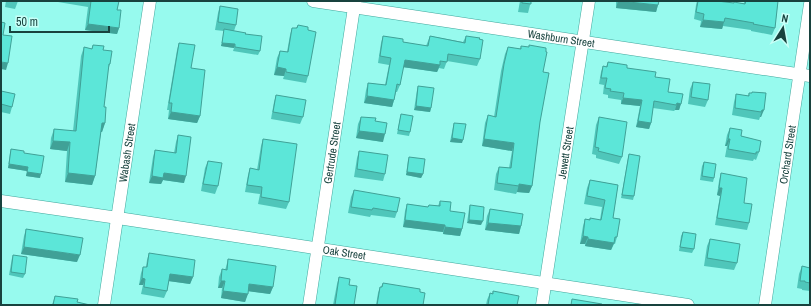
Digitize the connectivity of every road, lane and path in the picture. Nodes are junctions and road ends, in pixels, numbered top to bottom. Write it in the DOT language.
graph roads {
  1 [pos="150,1"];
  2 [pos="313,1"];
  3 [pos="589,1"];
  4 [pos="354,4"];
  5 [pos="810,4"];
  6 [pos="582,42"];
  7 [pos="805,75"];
  8 [pos="1,201"];
  9 [pos="118,218"];
  10 [pos="317,249"];
  11 [pos="546,283"];
  12 [pos="104,305"];
  13 [pos="309,305"];
  14 [pos="542,305"];
  15 [pos="688,305"];
  16 [pos="765,305"];
  1 -- 9 [label="street, Wabash Street"];
  2 -- 4 [label="street, Washburn Street"];
  3 -- 6 [label="street, Jewett Street"];
  4 -- 6 [label="street, Washburn Street"];
  4 -- 10 [label="street, Gertrude Street"];
  5 -- 7 [label="street, Orchard Street"];
  6 -- 7 [label="street, Washburn Street"];
  6 -- 11 [label="street, Jewett Street"];
  7 -- 16 [label="street, Orchard Street"];
  8 -- 9 [label="street, Oak Street"];
  9 -- 10 [label="street, Oak Street"];
  9 -- 12 [label="street, Wabash Street"];
  10 -- 11 [label="street, Oak Street"];
  10 -- 13 [label="street, Gertrude Street"];
  11 -- 14 [label="street, Jewett Street"];
  11 -- 15 [label="street, Oak Street"];
}
